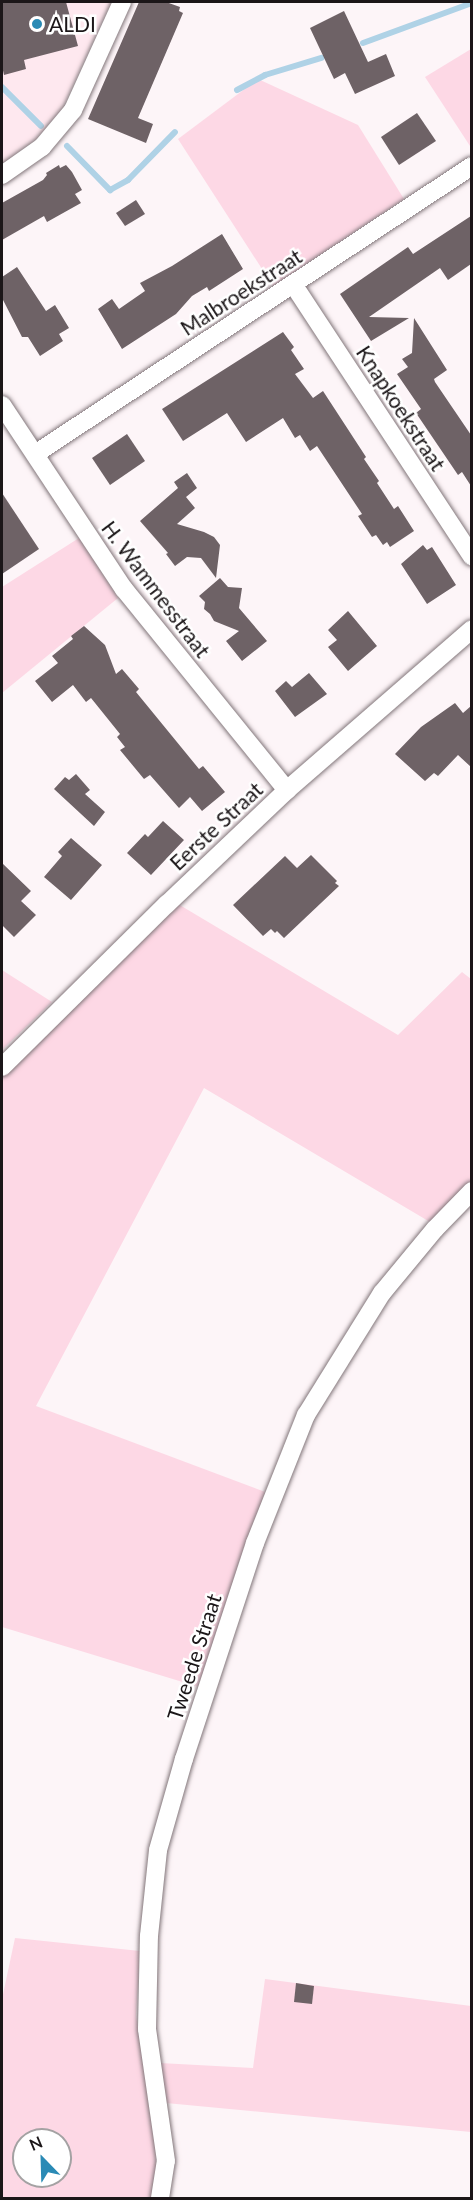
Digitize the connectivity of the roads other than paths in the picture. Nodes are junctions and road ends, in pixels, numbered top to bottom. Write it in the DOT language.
graph roads {
  1 [pos="122,2"];
  2 [pos="471,166"];
  3 [pos="2,175"];
  4 [pos="293,284"];
  5 [pos="2,405"];
  6 [pos="34,454"];
  7 [pos="471,557"];
  8 [pos="471,629"];
  9 [pos="287,790"];
  10 [pos="2,1067"];
  11 [pos="471,1191"];
  12 [pos="160,2199"];
  1 -- 3 [label="street"];
  2 -- 4 [label="street, Malbroekstraat"];
  4 -- 6 [label="street, Malbroekstraat"];
  4 -- 7 [label="street, Knapkoekstraat"];
  5 -- 6 [label="street, H. Wammesstraat"];
  6 -- 9 [label="street, H. Wammesstraat"];
  8 -- 9 [label="street, Eerste Straat"];
  9 -- 10 [label="street, Eerste Straat"];
  11 -- 12 [label="street, Tweede Straat"];
}
